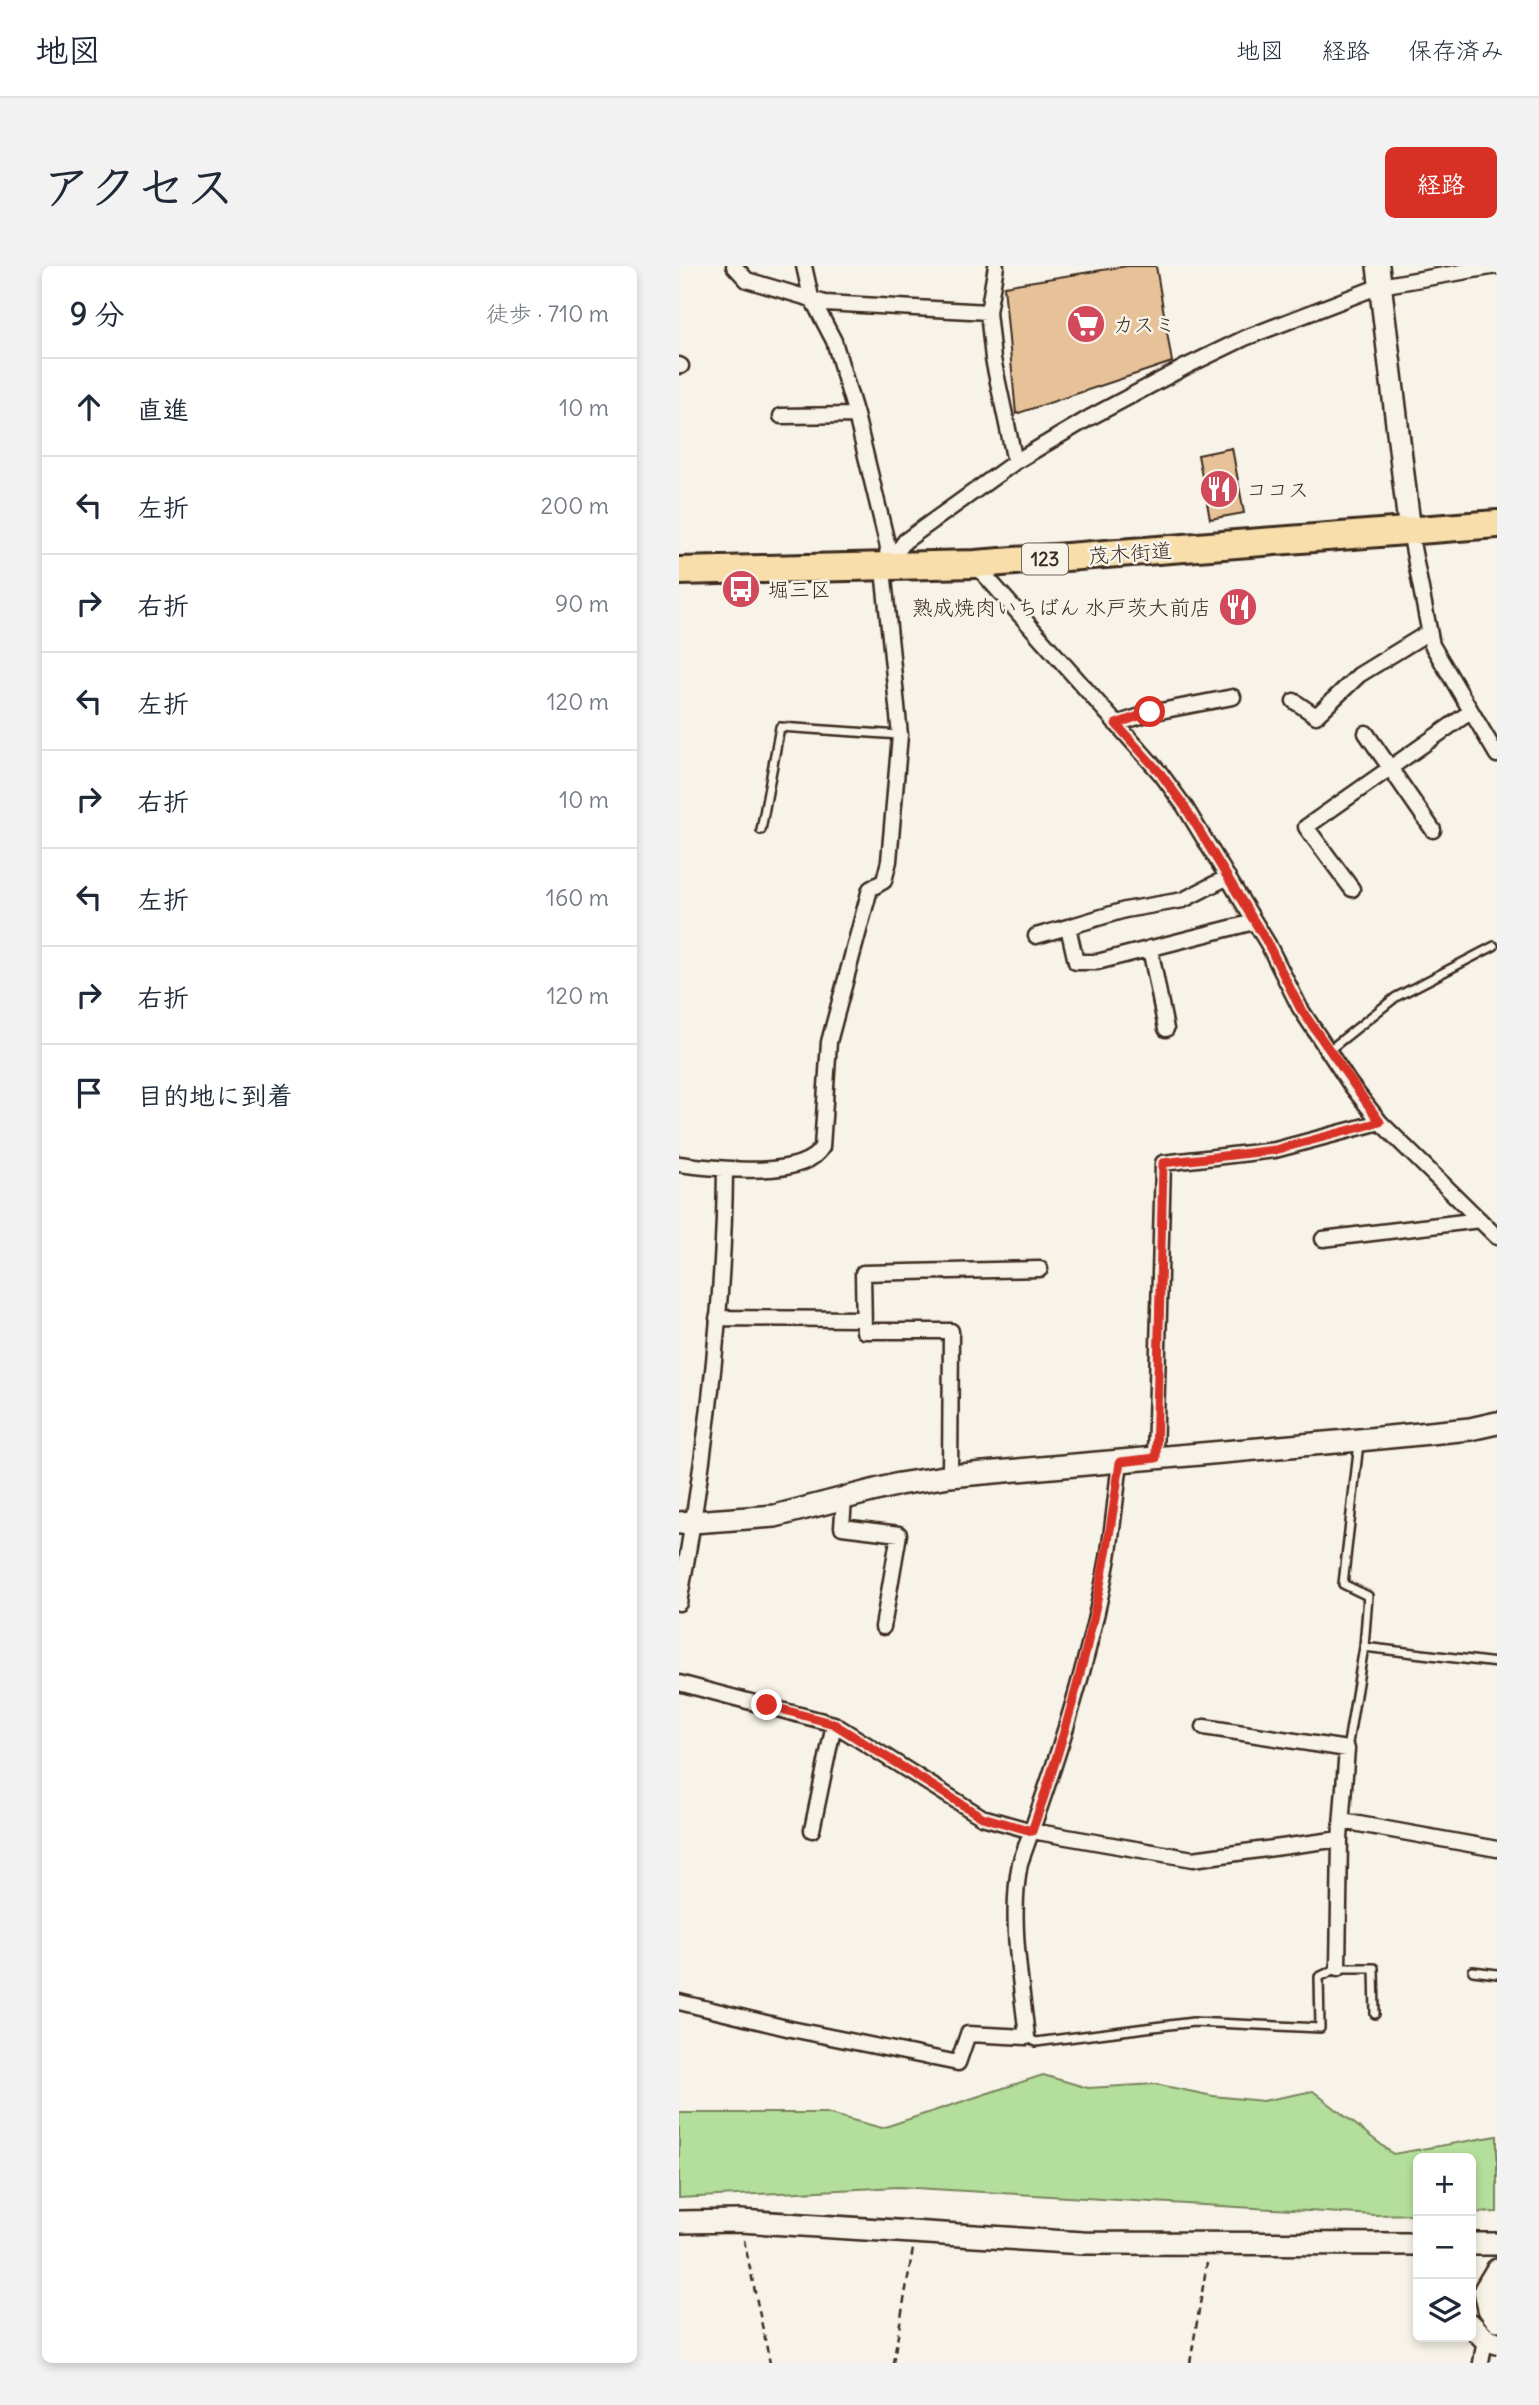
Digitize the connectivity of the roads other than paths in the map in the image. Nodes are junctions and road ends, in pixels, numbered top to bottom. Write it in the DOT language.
graph roads {
  1 [pos="734,266"];
  2 [pos="804,266"];
  3 [pos="996,266"];
  4 [pos="1497,266"];
  5 [pos="1379,276"];
  6 [pos="811,297"];
  7 [pos="988,312"];
  8 [pos="856,415"];
  9 [pos="781,416"];
  10 [pos="1015,462"];
  11 [pos="1497,524"];
  12 [pos="1410,532"];
  13 [pos="975,564"];
  14 [pos="886,567"];
  15 [pos="679,571"];
  16 [pos="1429,632"];
  17 [pos="1233,697"];
  18 [pos="1294,701"];
  19 [pos="1470,712"];
  20 [pos="1116,724"];
  21 [pos="1366,733"];
  22 [pos="900,735"];
  23 [pos="1497,755"];
  24 [pos="1390,768"];
  25 [pos="761,830"];
  26 [pos="1433,830"];
  27 [pos="1228,877"];
  28 [pos="1352,889"];
  29 [pos="1254,922"];
  30 [pos="1068,927"];
  31 [pos="1037,936"];
  32 [pos="1494,946"];
  33 [pos="1150,948"];
  34 [pos="1165,1029"];
  35 [pos="1327,1051"];
  36 [pos="1380,1122"];
  37 [pos="679,1164"];
  38 [pos="725,1169"];
  39 [pos="1480,1220"];
  40 [pos="1497,1237"];
  41 [pos="1323,1239"];
  42 [pos="1040,1269"];
  43 [pos="717,1318"];
  44 [pos="863,1319"];
  45 [pos="1497,1423"];
  46 [pos="1359,1440"];
  47 [pos="1156,1458"];
  48 [pos="1120,1462"];
  49 [pos="950,1476"];
  50 [pos="844,1500"];
  51 [pos="686,1523"];
  52 [pos="679,1603"];
  53 [pos="883,1628"];
  54 [pos="1364,1647"];
  55 [pos="1497,1663"];
  56 [pos="679,1683"];
  57 [pos="834,1724"];
  58 [pos="1204,1727"];
  59 [pos="1347,1749"];
  60 [pos="1342,1821"];
  61 [pos="812,1830"];
  62 [pos="1032,1831"];
  63 [pos="1340,1839"];
  64 [pos="1497,1849"];
  65 [pos="1338,1968"];
  66 [pos="1473,1971"];
  67 [pos="1497,1974"];
  68 [pos="679,2002"];
  69 [pos="1375,2014"];
  70 [pos="1027,2037"];
  71 [pos="679,2221"];
  72 [pos="1413,2244"];
  73 [pos="1476,2244"];
  74 [pos="1497,2244"];
  75 [pos="1497,2270"];
  76 [pos="1497,2320"];
  77 [pos="1484,2336"];
  78 [pos="1481,2363"];
  1 -- 6 [label="street"];
  2 -- 6 [label="street"];
  3 -- 7 [label="street"];
  4 -- 5 [label="street"];
  5 -- 10 [label="street"];
  5 -- 12 [label="street"];
  6 -- 7 [label="street"];
  6 -- 8 [label="street"];
  7 -- 10 [label="street"];
  8 -- 9 [label="street"];
  8 -- 14 [label="street"];
  10 -- 14 [label="street"];
  11 -- 12 [label="highway, 茂木街道 / 123"];
  12 -- 13 [label="highway, 茂木街道 / 123"];
  12 -- 16 [label="street"];
  13 -- 14 [label="highway, 茂木街道 / 123"];
  13 -- 20 [label="street"];
  14 -- 15 [label="highway, 茂木街道 / 123"];
  14 -- 22 [label="street"];
  16 -- 18 [label="street"];
  16 -- 19 [label="street"];
  17 -- 20 [label="street"];
  19 -- 23 [label="street"];
  19 -- 24 [label="street"];
  20 -- 27 [label="street"];
  21 -- 24 [label="street"];
  22 -- 25 [label="lane"];
  22 -- 38 [label="street"];
  24 -- 26 [label="street"];
  24 -- 28 [label="street"];
  27 -- 29 [label="street"];
  27 -- 30 [label="street"];
  29 -- 33 [label="street"];
  29 -- 35 [label="street"];
  30 -- 31 [label="street"];
  30 -- 33 [label="street"];
  32 -- 35 [label="lane"];
  33 -- 34 [label="street"];
  35 -- 36 [label="street"];
  36 -- 39 [label="street"];
  36 -- 47 [label="street"];
  37 -- 38 [label="street"];
  38 -- 43 [label="street"];
  39 -- 40 [label="street"];
  39 -- 41 [label="street"];
  42 -- 44 [label="street"];
  43 -- 44 [label="street"];
  43 -- 51 [label="street"];
  44 -- 49 [label="street"];
  45 -- 46 [label="street"];
  46 -- 47 [label="street"];
  46 -- 54 [label="lane"];
  47 -- 48 [label="street"];
  48 -- 49 [label="street"];
  48 -- 62 [label="street"];
  49 -- 50 [label="street"];
  50 -- 51 [label="street"];
  50 -- 53 [label="street"];
  51 -- 52 [label="street"];
  54 -- 55 [label="lane"];
  54 -- 59 [label="lane"];
  56 -- 57 [label="street"];
  57 -- 61 [label="street"];
  57 -- 62 [label="street"];
  58 -- 59 [label="street"];
  59 -- 60 [label="street"];
  60 -- 63 [label="street"];
  60 -- 64 [label="street"];
  62 -- 63 [label="street"];
  62 -- 70 [label="street"];
  63 -- 65 [label="street"];
  65 -- 69 [label="lane"];
  65 -- 70 [label="lane"];
  66 -- 67 [label="lane"];
  68 -- 70 [label="street"];
  71 -- 72 [label="street"];
  73 -- 74 [label="street"];
  75 -- 76 [label="street"];
  77 -- 78 [label="street"];
}
